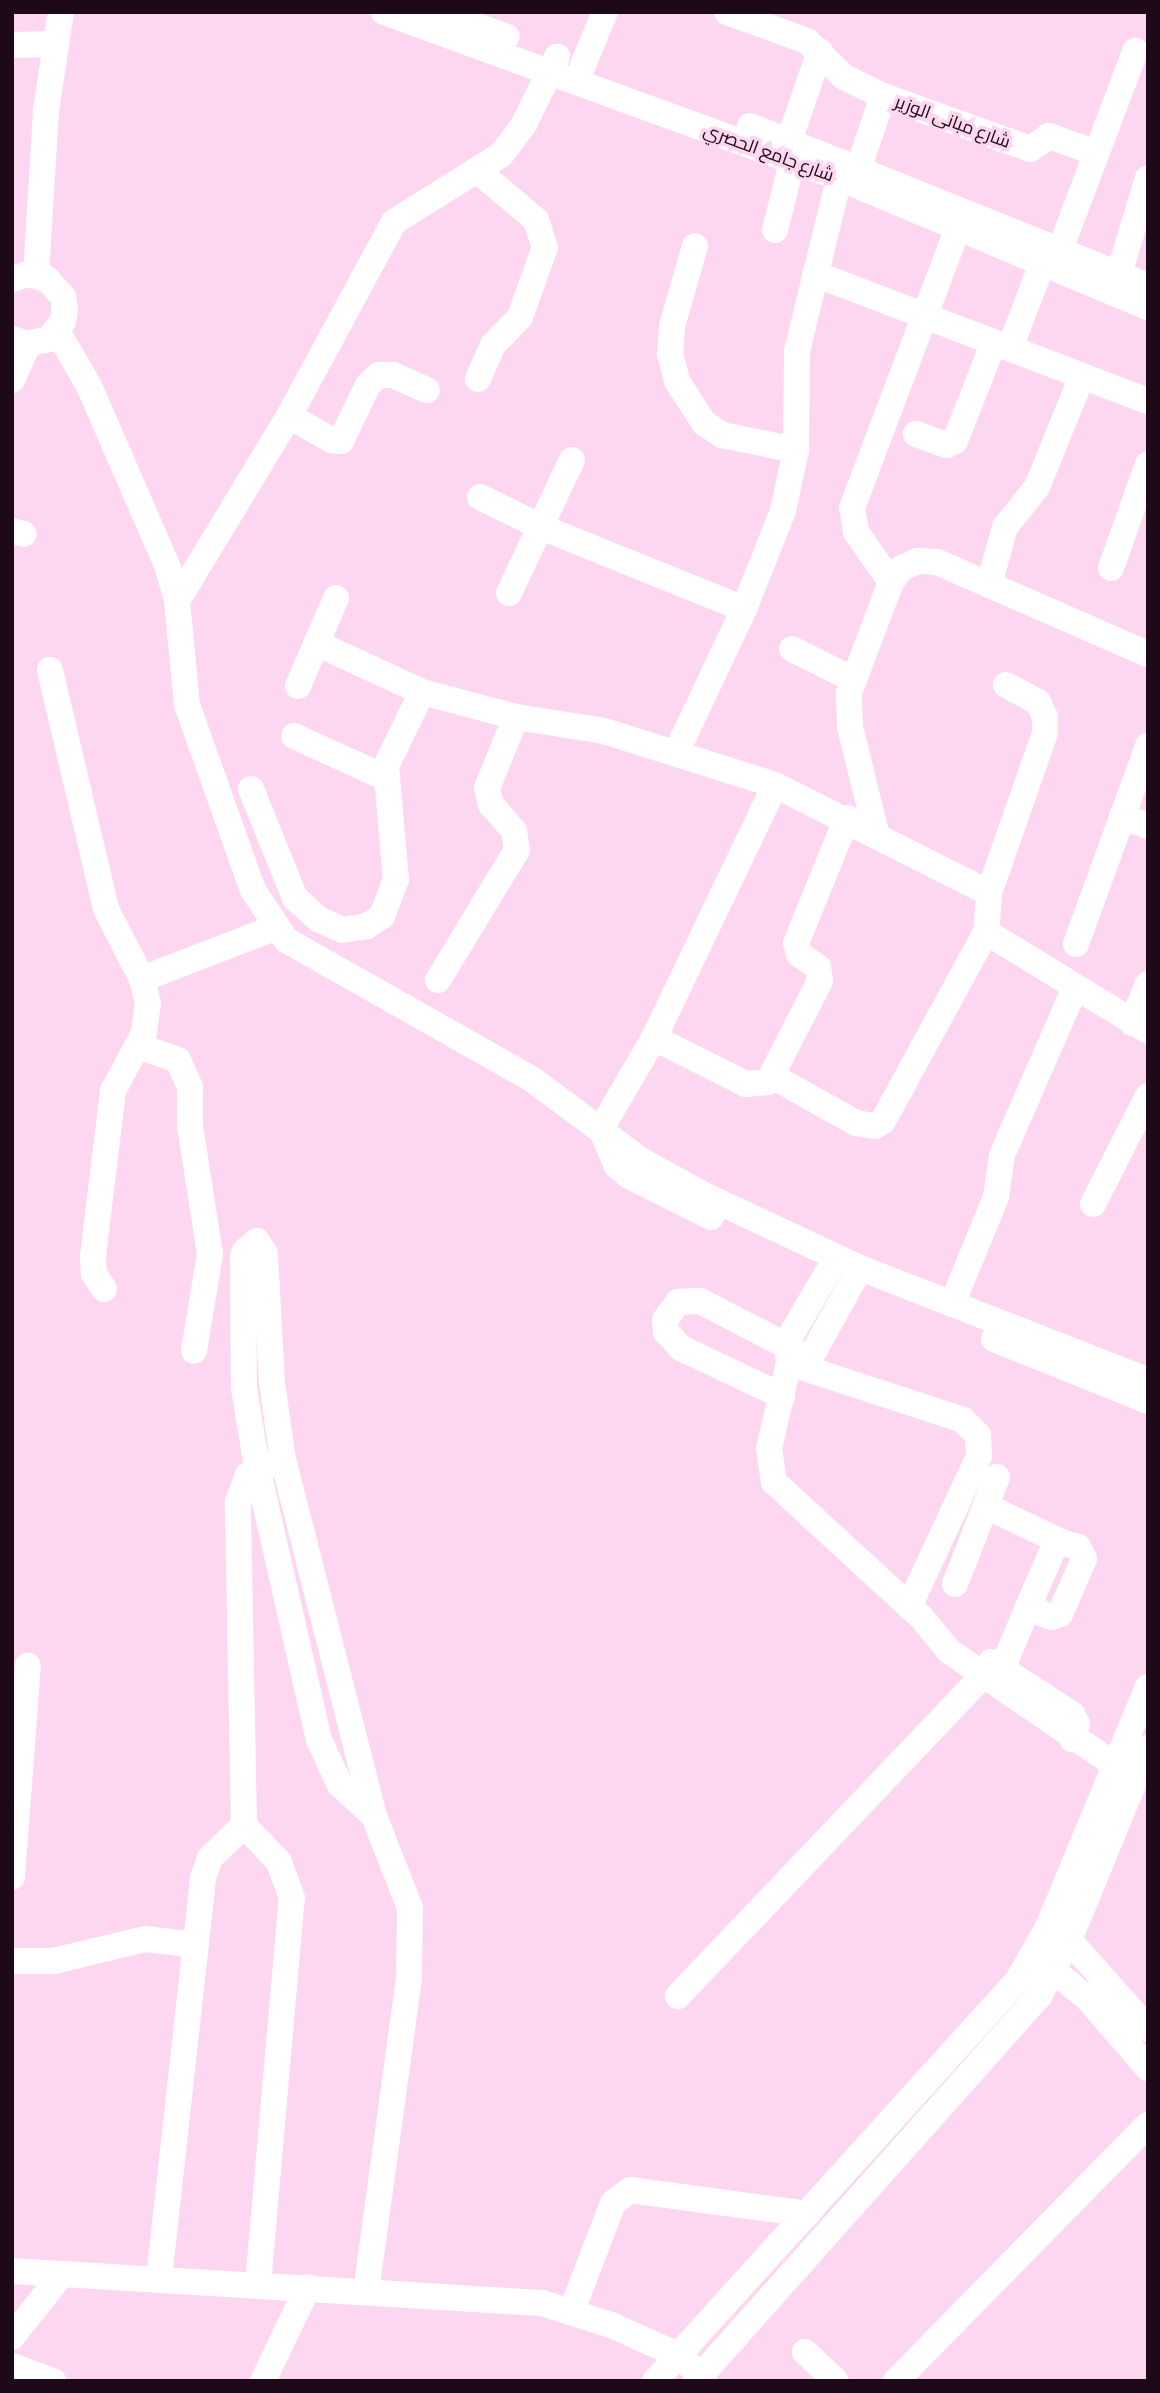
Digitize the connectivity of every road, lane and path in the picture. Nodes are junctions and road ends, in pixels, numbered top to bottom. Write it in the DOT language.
graph roads {
  1 [pos="61,12"];
  2 [pos="384,12"];
  3 [pos="605,12"];
  4 [pos="727,12"];
  5 [pos="449,14"];
  6 [pos="54,44"];
  7 [pos="12,45"];
  8 [pos="820,51"];
  9 [pos="1135,51"];
  10 [pos="553,64"];
  11 [pos="583,65"];
  12 [pos="883,96"];
  13 [pos="790,151"];
  14 [pos="1094,152"];
  15 [pos="847,168"];
  16 [pos="478,171"];
  17 [pos="1148,178"];
  18 [pos="958,228"];
  19 [pos="775,230"];
  20 [pos="695,246"];
  21 [pos="1051,257"];
  22 [pos="814,274"];
  23 [pos="1119,274"];
  24 [pos="18,278"];
  25 [pos="1148,286"];
  26 [pos="1148,307"];
  27 [pos="926,316"];
  28 [pos="57,331"];
  29 [pos="20,342"];
  30 [pos="1002,345"];
  31 [pos="1082,376"];
  32 [pos="478,379"];
  33 [pos="12,380"];
  34 [pos="427,390"];
  35 [pos="1148,401"];
  36 [pos="289,416"];
  37 [pos="916,434"];
  38 [pos="796,450"];
  39 [pos="572,460"];
  40 [pos="1148,464"];
  41 [pos="480,498"];
  42 [pos="541,527"];
  43 [pos="1111,568"];
  44 [pos="891,582"];
  45 [pos="989,585"];
  46 [pos="509,593"];
  47 [pos="336,598"];
  48 [pos="177,601"];
  49 [pos="744,609"];
  50 [pos="316,643"];
  51 [pos="792,649"];
  52 [pos="1148,654"];
  53 [pos="50,670"];
  54 [pos="852,679"];
  55 [pos="1006,685"];
  56 [pos="298,686"];
  57 [pos="422,692"];
  58 [pos="516,717"];
  59 [pos="294,736"];
  60 [pos="1148,746"];
  61 [pos="677,751"];
  62 [pos="384,777"];
  63 [pos="775,785"];
  64 [pos="251,789"];
  65 [pos="1122,816"];
  66 [pos="848,818"];
  67 [pos="1148,826"];
  68 [pos="876,832"];
  69 [pos="989,892"];
  70 [pos="274,928"];
  71 [pos="986,932"];
  72 [pos="1076,944"];
  73 [pos="142,979"];
  74 [pos="438,980"];
  75 [pos="1148,984"];
  76 [pos="1075,988"];
  77 [pos="1140,1027"];
  78 [pos="654,1038"];
  79 [pos="138,1046"];
  80 [pos="772,1076"];
  81 [pos="1148,1096"];
  82 [pos="601,1129"];
  83 [pos="1093,1204"];
  84 [pos="829,1270"];
  85 [pos="857,1275"];
  86 [pos="104,1289"];
  87 [pos="952,1304"];
  88 [pos="194,1351"];
  89 [pos="788,1355"];
  90 [pos="1148,1380"];
  91 [pos="782,1396"];
  92 [pos="1148,1401"];
  93 [pos="283,1460"];
  94 [pos="257,1467"];
  95 [pos="998,1477"];
  96 [pos="986,1506"];
  97 [pos="955,1584"];
  98 [pos="915,1613"];
  99 [pos="28,1666"];
  100 [pos="992,1673"];
  101 [pos="1148,1687"];
  102 [pos="1132,1761"];
  103 [pos="374,1816"];
  104 [pos="244,1825"];
  105 [pos="12,1877"];
  106 [pos="1059,1934"];
  107 [pos="196,1945"];
  108 [pos="12,1961"];
  109 [pos="1041,1967"];
  110 [pos="678,1996"];
  111 [pos="1131,2023"];
  112 [pos="1148,2068"];
  113 [pos="1148,2125"];
  114 [pos="843,2175"];
  115 [pos="864,2192"];
  116 [pos="807,2214"];
  117 [pos="12,2271"];
  118 [pos="62,2274"];
  119 [pos="159,2278"];
  120 [pos="258,2284"];
  121 [pos="308,2287"];
  122 [pos="366,2292"];
  123 [pos="572,2309"];
  124 [pos="12,2337"];
  125 [pos="805,2352"];
  126 [pos="678,2356"];
  127 [pos="12,2366"];
  128 [pos="699,2378"];
  129 [pos="53,2381"];
  130 [pos="263,2381"];
  131 [pos="655,2381"];
  132 [pos="836,2381"];
  133 [pos="897,2381"];
  1 -- 6 [label="street"];
  2 -- 10 [label="street, شارع جامع الحصري"];
  3 -- 11 [label="street"];
  4 -- 8 [label="street, شارع مبانى الوزير"];
  5 -- 10 [label="street, شارع جامع الحصري"];
  6 -- 7 [label="street"];
  6 -- 24 [label="street"];
  8 -- 12 [label="street, شارع مبانى الوزير"];
  8 -- 13 [label="street"];
  9 -- 14 [label="street"];
  10 -- 11 [label="street, شارع جامع الحصري"];
  10 -- 13 [label="street, شارع جامع الحصري"];
  10 -- 16 [label="street"];
  11 -- 13 [label="street, شارع جامع الحصري"];
  12 -- 14 [label="street, شارع مبانى الوزير"];
  12 -- 15 [label="street"];
  13 -- 15 [label="street, شارع جامع الحصري"];
  13 -- 19 [label="street"];
  14 -- 21 [label="street"];
  15 -- 18 [label="street, شارع جامع الحصري"];
  15 -- 21 [label="street, شارع جامع الحصري"];
  15 -- 22 [label="street"];
  16 -- 32 [label="street"];
  16 -- 36 [label="street"];
  17 -- 23 [label="street"];
  18 -- 21 [label="street, شارع جامع الحصري"];
  18 -- 27 [label="street"];
  20 -- 38 [label="street"];
  21 -- 23 [label="street, شارع جامع الحصري"];
  21 -- 26 [label="street, شارع جامع الحصري"];
  21 -- 30 [label="street"];
  22 -- 27 [label="street"];
  22 -- 38 [label="street"];
  23 -- 25 [label="street, شارع جامع الحصري"];
  24 -- 28 [label="street"];
  27 -- 30 [label="street"];
  27 -- 44 [label="street"];
  28 -- 29 [label="street"];
  28 -- 48 [label="street"];
  29 -- 33 [label="street"];
  30 -- 31 [label="street"];
  30 -- 37 [label="street"];
  31 -- 35 [label="street"];
  31 -- 45 [label="street"];
  34 -- 36 [label="street"];
  36 -- 48 [label="street"];
  38 -- 49 [label="street"];
  39 -- 42 [label="street"];
  40 -- 43 [label="street"];
  41 -- 42 [label="street"];
  42 -- 46 [label="street"];
  42 -- 49 [label="street"];
  44 -- 45 [label="street"];
  44 -- 54 [label="street"];
  45 -- 52 [label="street"];
  47 -- 50 [label="street"];
  48 -- 70 [label="street"];
  49 -- 61 [label="street"];
  50 -- 56 [label="street"];
  50 -- 57 [label="street"];
  51 -- 54 [label="street"];
  53 -- 73 [label="street"];
  54 -- 68 [label="street"];
  55 -- 69 [label="street"];
  57 -- 58 [label="street"];
  57 -- 62 [label="street"];
  58 -- 61 [label="street"];
  58 -- 74 [label="street"];
  59 -- 62 [label="street"];
  60 -- 65 [label="street"];
  61 -- 63 [label="street"];
  62 -- 64 [label="street"];
  63 -- 66 [label="street"];
  63 -- 78 [label="street"];
  65 -- 67 [label="street"];
  65 -- 72 [label="street"];
  66 -- 68 [label="street"];
  66 -- 80 [label="street"];
  68 -- 69 [label="street"];
  69 -- 71 [label="street"];
  70 -- 73 [label="street"];
  70 -- 82 [label="street"];
  71 -- 76 [label="street"];
  71 -- 80 [label="street"];
  73 -- 79 [label="street"];
  75 -- 77 [label="street"];
  76 -- 77 [label="street"];
  76 -- 87 [label="street"];
  78 -- 80 [label="street"];
  78 -- 82 [label="street"];
  79 -- 86 [label="street"];
  79 -- 88 [label="street"];
  81 -- 83 [label="street"];
  82 -- 84 [label="street"];
  82 -- 85 [label="street"];
  84 -- 85 [label="street"];
  84 -- 89 [label="street"];
  85 -- 87 [label="street"];
  85 -- 89 [label="street"];
  85 -- 92 [label="street"];
  87 -- 90 [label="street"];
  89 -- 91 [label="street"];
  89 -- 91 [label="street"];
  89 -- 98 [label="street"];
  91 -- 98 [label="street"];
  93 -- 94 [label="street"];
  93 -- 94 [label="street"];
  93 -- 103 [label="street"];
  94 -- 103 [label="street"];
  94 -- 104 [label="street"];
  95 -- 96 [label="street"];
  96 -- 97 [label="street"];
  96 -- 100 [label="street"];
  98 -- 100 [label="street"];
  99 -- 105 [label="street"];
  100 -- 102 [label="street"];
  100 -- 110 [label="street"];
  101 -- 102 [label="street"];
  102 -- 106 [label="street"];
  103 -- 122 [label="street"];
  104 -- 107 [label="street"];
  104 -- 120 [label="street"];
  106 -- 109 [label="street"];
  106 -- 111 [label="street"];
  107 -- 108 [label="street"];
  107 -- 119 [label="street"];
  109 -- 111 [label="street"];
  109 -- 114 [label="street"];
  109 -- 115 [label="street"];
  111 -- 112 [label="street"];
  113 -- 133 [label="street"];
  114 -- 115 [label="street"];
  114 -- 116 [label="street"];
  115 -- 128 [label="street"];
  116 -- 123 [label="street"];
  116 -- 126 [label="street"];
  117 -- 118 [label="street"];
  118 -- 119 [label="street"];
  118 -- 124 [label="street"];
  119 -- 120 [label="street"];
  120 -- 121 [label="street"];
  121 -- 122 [label="street"];
  121 -- 130 [label="street"];
  122 -- 123 [label="street"];
  123 -- 126 [label="street"];
  125 -- 132 [label="street"];
  126 -- 128 [label="street"];
  126 -- 131 [label="street"];
  127 -- 129 [label="street"];
}
